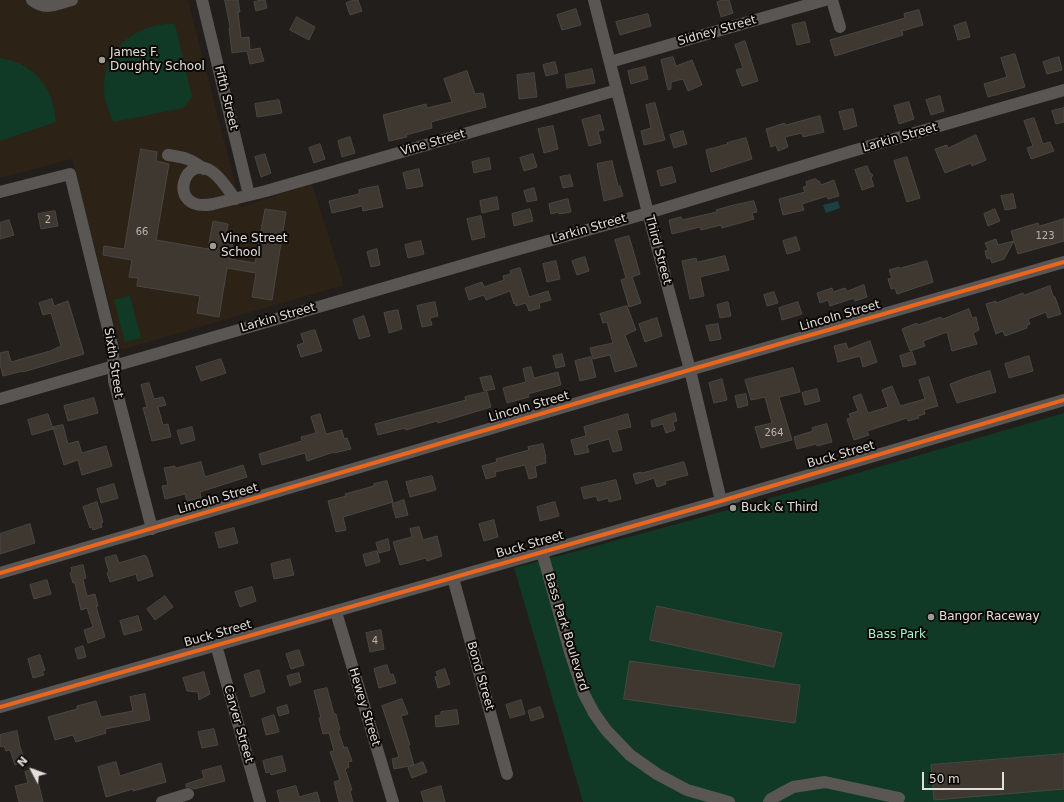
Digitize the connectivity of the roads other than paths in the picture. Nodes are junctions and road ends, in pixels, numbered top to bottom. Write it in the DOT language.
graph roads {
  1 [pos="32,0"];
  2 [pos="72,0"];
  3 [pos="202,0"];
  4 [pos="594,0"];
  5 [pos="825,0"];
  6 [pos="832,0"];
  7 [pos="840,27"];
  8 [pos="610,62"];
  9 [pos="617,90"];
  10 [pos="1064,90"];
  11 [pos="168,155"];
  12 [pos="204,169"];
  13 [pos="0,192"];
  14 [pos="249,195"];
  15 [pos="235,199"];
  16 [pos="648,213"];
  17 [pos="1064,262"];
  18 [pos="114,366"];
  19 [pos="690,370"];
  20 [pos="0,399"];
  21 [pos="1064,400"];
  22 [pos="721,501"];
  23 [pos="152,529"];
  24 [pos="542,552"];
  25 [pos="0,573"];
  26 [pos="452,578"];
  27 [pos="336,612"];
  28 [pos="216,645"];
  29 [pos="0,707"];
  30 [pos="507,774"];
  31 [pos="188,794"];
  32 [pos="898,798"];
  33 [pos="162,802"];
  34 [pos="260,802"];
  35 [pos="393,802"];
  36 [pos="730,802"];
  37 [pos="769,802"];
  1 -- 2 [label="street"];
  3 -- 14 [label="street, Fifth Street"];
  4 -- 8 [label="street, Third Street"];
  5 -- 8 [label="street, Sidney Street"];
  6 -- 7 [label="street"];
  8 -- 9 [label="street, Third Street"];
  9 -- 14 [label="street, Vine Street"];
  9 -- 16 [label="street, Third Street"];
  10 -- 16 [label="street, Larkin Street"];
  11 -- 12 [label="street"];
  12 -- 15 [label="street"];
  12 -- 15 [label="street, Vine Street"];
  13 -- 18 [label="street, Sixth Street"];
  14 -- 15 [label="street, Vine Street"];
  16 -- 18 [label="street, Larkin Street"];
  16 -- 19 [label="street, Third Street"];
  17 -- 19 [label="street, Lincoln Street"];
  18 -- 20 [label="street, Larkin Street"];
  18 -- 23 [label="street, Sixth Street"];
  19 -- 22 [label="street, Third Street"];
  19 -- 23 [label="street, Lincoln Street"];
  21 -- 22 [label="street, Buck Street"];
  22 -- 24 [label="street, Buck Street"];
  23 -- 25 [label="street, Lincoln Street"];
  24 -- 26 [label="street, Buck Street"];
  24 -- 36 [label="street, Bass Park Boulevard"];
  26 -- 27 [label="street, Buck Street"];
  26 -- 30 [label="street, Bond Street"];
  27 -- 28 [label="street, Buck Street"];
  27 -- 35 [label="street, Hewey Street"];
  28 -- 29 [label="street, Buck Street"];
  28 -- 34 [label="street, Carver Street"];
  31 -- 33 [label="street"];
  32 -- 37 [label="street"];
}
